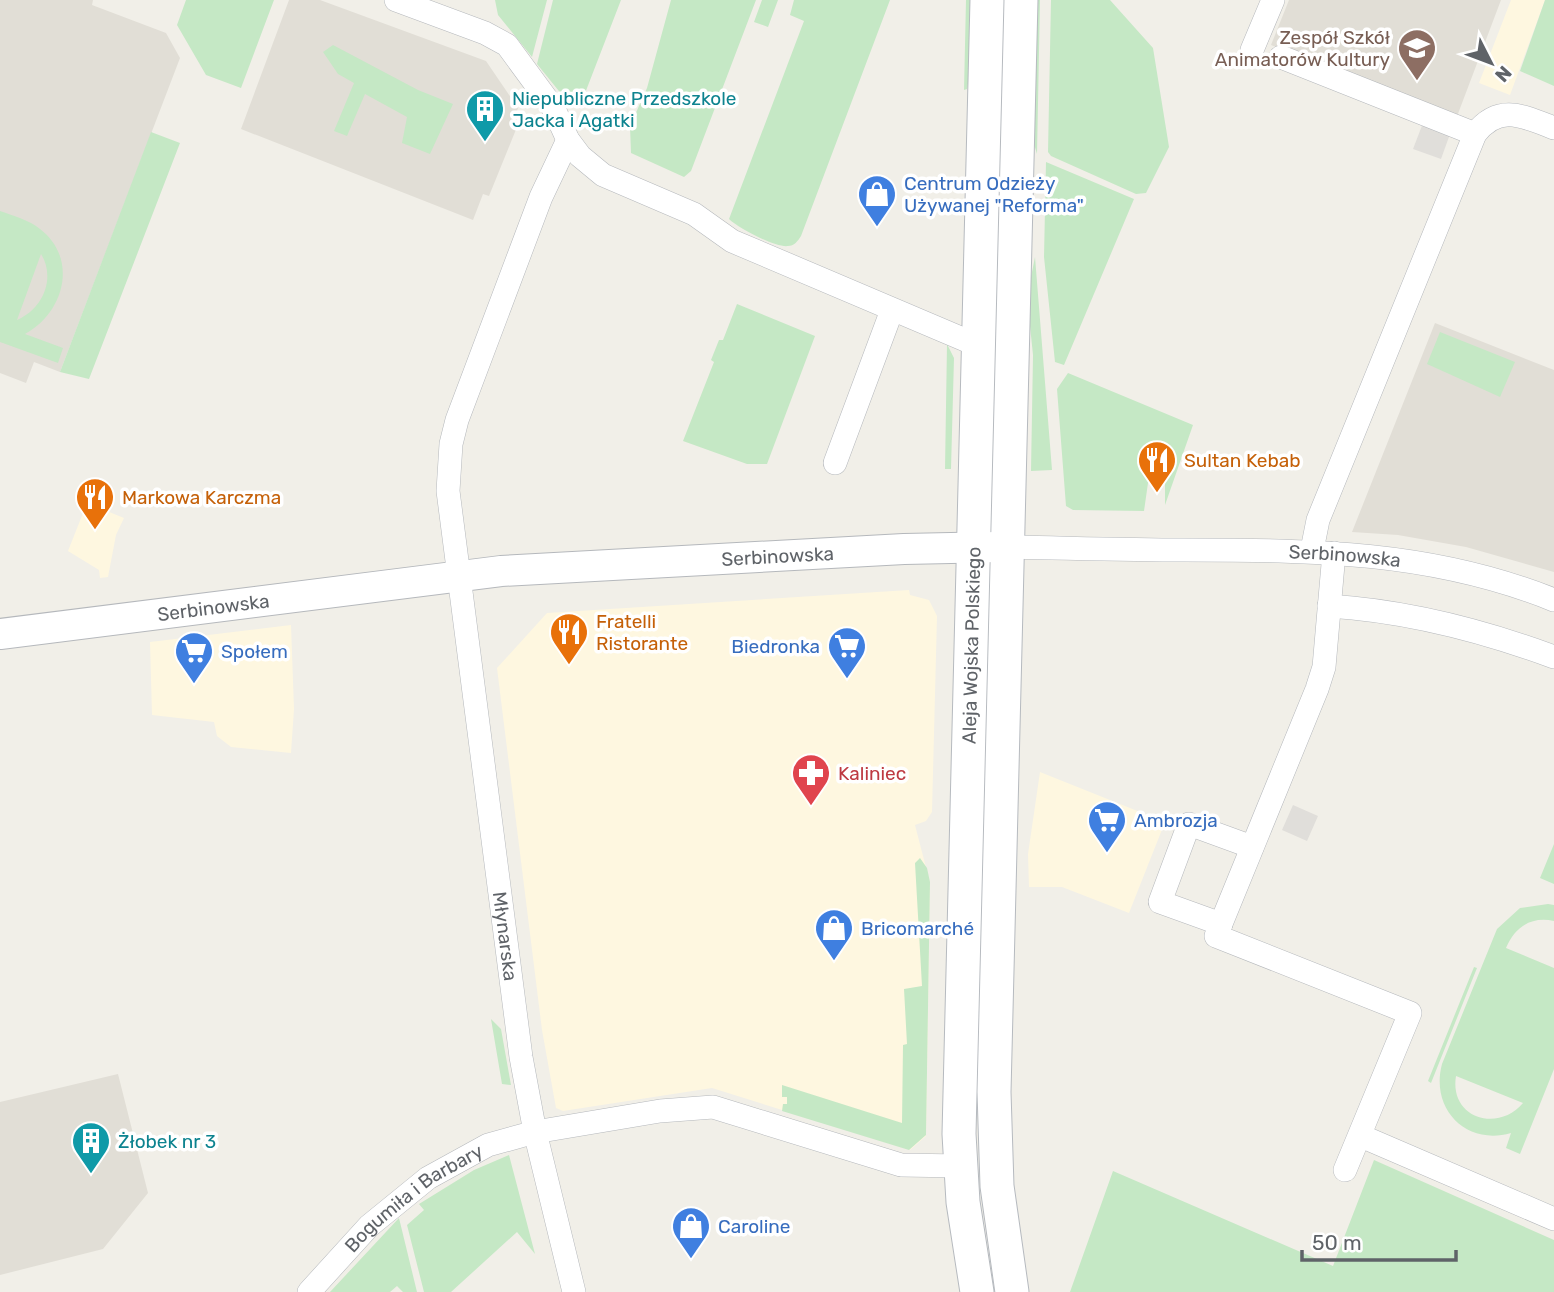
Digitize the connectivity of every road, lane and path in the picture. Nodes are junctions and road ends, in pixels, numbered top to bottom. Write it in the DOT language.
graph roads {
  1 [pos="396,0"];
  2 [pos="987,0"];
  3 [pos="1021,0"];
  4 [pos="1273,0"];
  5 [pos="1252,50"];
  6 [pos="1281,57"];
  7 [pos="1554,128"];
  8 [pos="1475,134"];
  9 [pos="568,140"];
  10 [pos="892,310"];
  11 [pos="977,345"];
  12 [pos="835,463"];
  13 [pos="972,547"];
  14 [pos="1009,548"];
  15 [pos="1323,552"];
  16 [pos="459,576"];
  17 [pos="1554,600"];
  18 [pos="1329,606"];
  19 [pos="0,634"];
  20 [pos="1554,657"];
  21 [pos="1252,847"];
  22 [pos="1221,924"];
  23 [pos="535,1132"];
  24 [pos="1361,1136"];
  25 [pos="960,1166"];
  26 [pos="1345,1170"];
  27 [pos="1554,1219"];
  28 [pos="309,1292"];
  29 [pos="574,1292"];
  30 [pos="977,1292"];
  31 [pos="1012,1292"];
  1 -- 9 [label="street"];
  2 -- 11 [label="main road, Aleja Wojska Polskiego"];
  3 -- 14 [label="main road, Aleja Wojska Polskiego"];
  4 -- 5 [label="street"];
  6 -- 8 [label="street"];
  7 -- 8 [label="street"];
  8 -- 15 [label="street"];
  9 -- 10 [label="street"];
  9 -- 16 [label="street, Młynarska"];
  10 -- 11 [label="street"];
  10 -- 12 [label="street"];
  11 -- 13 [label="main road, Aleja Wojska Polskiego"];
  13 -- 14 [label="street, Serbinowska"];
  13 -- 16 [label="street, Serbinowska"];
  13 -- 25 [label="main road, Aleja Wojska Polskiego"];
  14 -- 15 [label="street, Serbinowska"];
  14 -- 31 [label="main road, Aleja Wojska Polskiego"];
  15 -- 17 [label="street, Serbinowska"];
  15 -- 18 [label="street"];
  16 -- 19 [label="street, Serbinowska"];
  16 -- 23 [label="street, Młynarska"];
  18 -- 20 [label="street"];
  18 -- 21 [label="street"];
  21 -- 22 [label="street"];
  21 -- 22 [label="street"];
  22 -- 24 [label="street"];
  23 -- 25 [label="street, Bogumiła i Barbary"];
  23 -- 28 [label="street, Bogumiła i Barbary"];
  23 -- 29 [label="street, Młynarska"];
  24 -- 26 [label="street"];
  24 -- 27 [label="street"];
  25 -- 30 [label="main road, Aleja Wojska Polskiego"];
}
